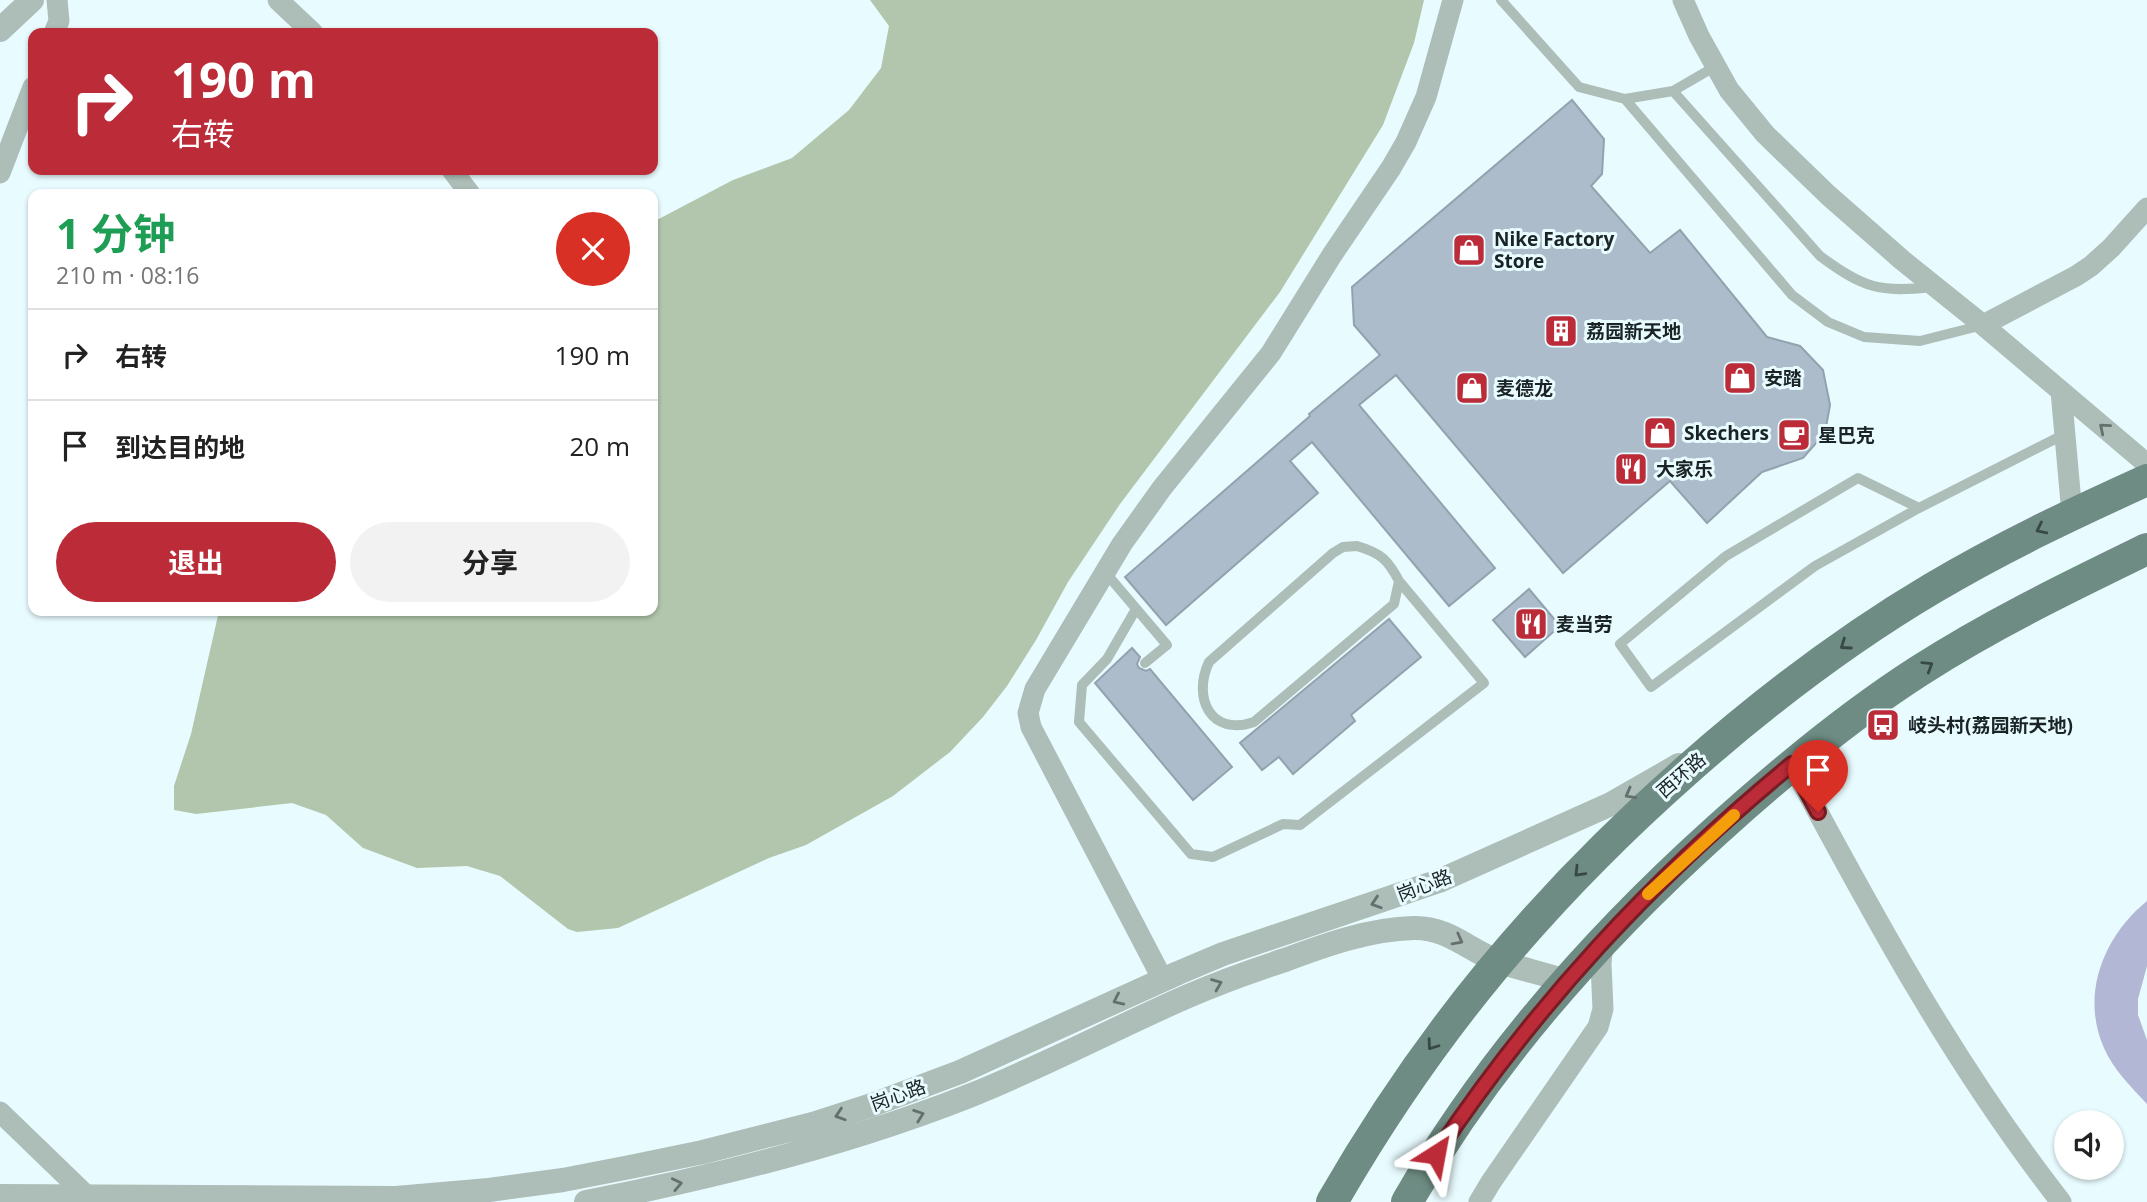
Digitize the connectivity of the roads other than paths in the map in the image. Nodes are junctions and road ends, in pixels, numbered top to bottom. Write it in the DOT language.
graph roads {
  1 [pos="7,0"];
  2 [pos="32,0"];
  3 [pos="57,0"];
  4 [pos="278,0"];
  5 [pos="1453,0"];
  6 [pos="1501,0"];
  7 [pos="1683,0"];
  8 [pos="0,7"];
  9 [pos="56,28"];
  10 [pos="308,28"];
  11 [pos="0,30"];
  12 [pos="1716,66"];
  13 [pos="1673,91"];
  14 [pos="1625,99"];
  15 [pos="28,100"];
  16 [pos="0,173"];
  17 [pos="2147,208"];
  18 [pos="1935,287"];
  19 [pos="1983,325"];
  20 [pos="2061,391"];
  21 [pos="2065,434"];
  22 [pos="2147,464"];
  23 [pos="2147,480"];
  24 [pos="1919,508"];
  25 [pos="2073,514"];
  26 [pos="2147,549"];
  27 [pos="1105,572"];
  28 [pos="1399,581"];
  29 [pos="1136,609"];
  30 [pos="1145,663"];
  31 [pos="1730,733"];
  32 [pos="1792,764"];
  33 [pos="1603,940"];
  34 [pos="1498,961"];
  35 [pos="1163,980"];
  36 [pos="1566,981"];
  37 [pos="0,1112"];
  38 [pos="0,1196"];
  39 [pos="86,1196"];
  40 [pos="1411,1200"];
  41 [pos="586,1202"];
  42 [pos="1332,1202"];
  43 [pos="1479,1202"];
  44 [pos="2061,1202"];
  1 -- 8 [label="street"];
  2 -- 11 [label="street"];
  3 -- 9 [label="street"];
  4 -- 10 [label="street"];
  5 -- 27 [label="street"];
  6 -- 14 [label="lane"];
  7 -- 12 [label="street"];
  12 -- 13 [label="lane"];
  12 -- 18 [label="street"];
  13 -- 14 [label="lane"];
  13 -- 18 [label="lane"];
  14 -- 19 [label="lane"];
  15 -- 16 [label="street"];
  17 -- 19 [label="street"];
  18 -- 19 [label="street"];
  19 -- 20 [label="street"];
  20 -- 21 [label="street"];
  22 -- 20 [label="street, one-way"];
  21 -- 24 [label="lane"];
  21 -- 25 [label="street"];
  23 -- 25 [label="main road, 西环路"];
  24 -- 24 [label="lane"];
  25 -- 31 [label="main road, 西环路, one-way"];
  32 -- 26 [label="main road, one-way"];
  27 -- 29 [label="lane"];
  27 -- 35 [label="street"];
  28 -- 28 [label="lane"];
  28 -- 29 [label="lane"];
  29 -- 30 [label="lane"];
  31 -- 34 [label="main road, 西环路, one-way"];
  31 -- 35 [label="street, 岗心路, one-way"];
  32 -- 33 [label="main road"];
  32 -- 44 [label="street"];
  33 -- 36 [label="main road"];
  33 -- 43 [label="street"];
  34 -- 36 [label="street, 岗心路"];
  41 -- 34 [label="street, 岗心路, one-way"];
  34 -- 42 [label="main road, 西环路, one-way"];
  35 -- 39 [label="street, 岗心路, one-way"];
  36 -- 40 [label="main road"];
  37 -- 39 [label="street"];
  38 -- 39 [label="street, 岗心路"];
}
